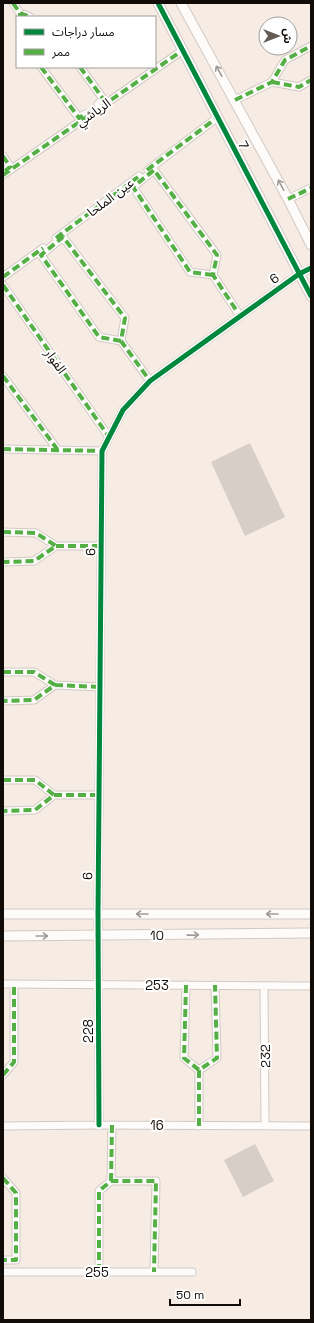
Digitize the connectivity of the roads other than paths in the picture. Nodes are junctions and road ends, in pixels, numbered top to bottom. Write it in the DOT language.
graph roads {
  1 [pos="13,3"];
  2 [pos="158,3"];
  3 [pos="182,3"];
  4 [pos="20,15"];
  5 [pos="311,46"];
  6 [pos="183,50"];
  7 [pos="42,68"];
  8 [pos="81,68"];
  9 [pos="311,80"];
  10 [pos="272,82"];
  11 [pos="235,100"];
  12 [pos="218,117"];
  13 [pos="3,156"];
  14 [pos="3,174"];
  15 [pos="311,188"];
  16 [pos="288,199"];
  17 [pos="311,245"];
  18 [pos="311,268"];
  19 [pos="299,274"];
  20 [pos="212,275"];
  21 [pos="3,277"];
  22 [pos="3,285"];
  23 [pos="311,296"];
  24 [pos="240,316"];
  25 [pos="121,341"];
  26 [pos="3,376"];
  27 [pos="150,381"];
  28 [pos="109,437"];
  29 [pos="3,449"];
  30 [pos="57,449"];
  31 [pos="102,451"];
  32 [pos="3,532"];
  33 [pos="56,546"];
  34 [pos="102,546"];
  35 [pos="3,562"];
  36 [pos="3,672"];
  37 [pos="55,685"];
  38 [pos="100,687"];
  39 [pos="3,701"];
  40 [pos="3,780"];
  41 [pos="54,795"];
  42 [pos="99,795"];
  43 [pos="3,811"];
  44 [pos="3,914"];
  45 [pos="98,914"];
  46 [pos="311,914"];
  47 [pos="311,933"];
  48 [pos="3,936"];
  49 [pos="98,936"];
  50 [pos="3,984"];
  51 [pos="14,984"];
  52 [pos="99,985"];
  53 [pos="186,985"];
  54 [pos="215,985"];
  55 [pos="264,986"];
  56 [pos="311,986"];
  57 [pos="199,1070"];
  58 [pos="3,1075"];
  59 [pos="99,1125"];
  60 [pos="112,1125"];
  61 [pos="3,1126"];
  62 [pos="199,1126"];
  63 [pos="265,1126"];
  64 [pos="311,1126"];
  65 [pos="3,1178"];
  66 [pos="111,1181"];
  67 [pos="3,1260"];
  68 [pos="3,1272"];
  69 [pos="98,1272"];
  70 [pos="154,1272"];
  71 [pos="192,1272"];
  1 -- 4 [label="street"];
  2 -- 6 [label="street, 7"];
  11 -- 3 [label="street, 7, one-way"];
  5 -- 10 [label="street"];
  6 -- 12 [label="street, 7"];
  6 -- 14 [label="street, الرياشي"];
  7 -- 8 [label="street"];
  9 -- 10 [label="street"];
  10 -- 11 [label="street"];
  16 -- 11 [label="street, 7, one-way"];
  12 -- 19 [label="street, 7"];
  12 -- 21 [label="street, عين الملحا"];
  13 -- 14 [label="street"];
  15 -- 16 [label="street"];
  16 -- 17 [label="street, 7"];
  18 -- 19 [label="street, 6"];
  19 -- 23 [label="street, 7"];
  19 -- 24 [label="street, 6"];
  20 -- 20 [label="street"];
  20 -- 24 [label="street"];
  22 -- 28 [label="street, الفوار"];
  24 -- 27 [label="street, 6"];
  25 -- 25 [label="street"];
  25 -- 27 [label="street"];
  26 -- 30 [label="street"];
  27 -- 28 [label="street, 6"];
  28 -- 31 [label="street, 6"];
  29 -- 30 [label="street"];
  30 -- 31 [label="street"];
  31 -- 34 [label="street, 6"];
  32 -- 33 [label="street"];
  33 -- 34 [label="street"];
  33 -- 35 [label="street"];
  34 -- 38 [label="street, 6"];
  36 -- 37 [label="street"];
  37 -- 38 [label="street"];
  37 -- 39 [label="street"];
  38 -- 42 [label="street, 6"];
  40 -- 41 [label="street"];
  41 -- 42 [label="street"];
  41 -- 43 [label="street"];
  42 -- 45 [label="street, 6"];
  44 -- 45 [label="street, 10"];
  46 -- 45 [label="street, 10, one-way"];
  45 -- 49 [label="street, 6"];
  49 -- 47 [label="street, 10, one-way"];
  48 -- 49 [label="street, 10, one-way"];
  49 -- 52 [label="street, 228"];
  50 -- 51 [label="street, 253"];
  51 -- 52 [label="street, 253"];
  51 -- 58 [label="street"];
  52 -- 53 [label="street, 253"];
  52 -- 59 [label="street, 228"];
  53 -- 54 [label="street, 253"];
  53 -- 57 [label="street"];
  54 -- 55 [label="street, 253"];
  54 -- 57 [label="street"];
  55 -- 56 [label="street, 253"];
  55 -- 63 [label="street, 232"];
  57 -- 62 [label="street"];
  59 -- 60 [label="street, 16"];
  59 -- 61 [label="street, 16"];
  60 -- 62 [label="street, 16"];
  60 -- 66 [label="street"];
  62 -- 63 [label="street, 16"];
  63 -- 64 [label="street, 16"];
  65 -- 67 [label="street"];
  66 -- 69 [label="street"];
  66 -- 70 [label="street"];
  68 -- 69 [label="street, 255"];
  69 -- 70 [label="street, 255"];
  70 -- 71 [label="street, 255"];
}
